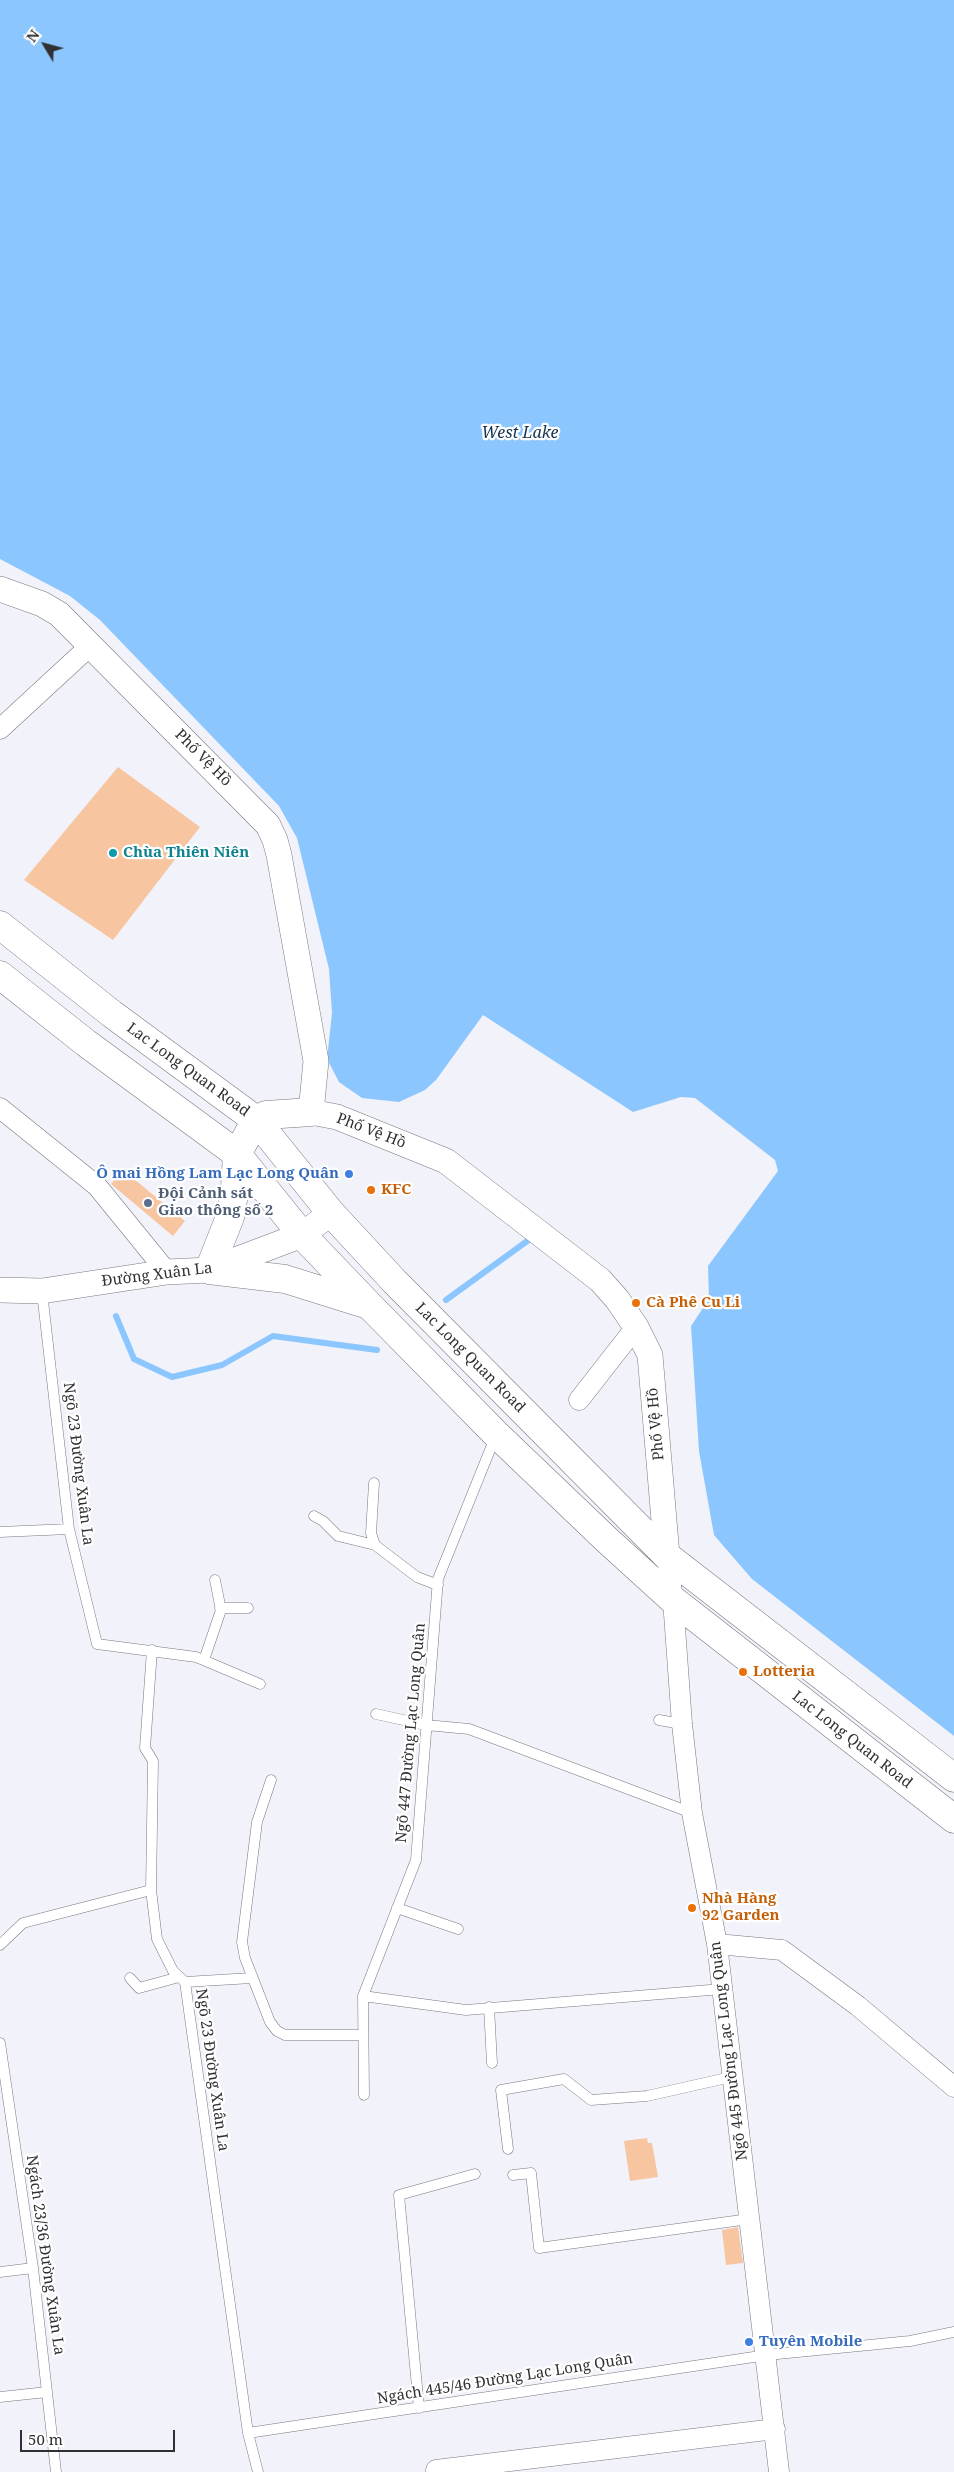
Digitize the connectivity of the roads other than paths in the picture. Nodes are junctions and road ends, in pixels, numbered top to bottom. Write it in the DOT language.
graph roads {
  1 [pos="0,590"];
  2 [pos="90,646"];
  3 [pos="0,729"];
  4 [pos="0,925"];
  5 [pos="0,975"];
  6 [pos="0,1108"];
  7 [pos="311,1112"];
  8 [pos="256,1120"];
  9 [pos="237,1154"];
  10 [pos="331,1213"];
  11 [pos="302,1235"];
  12 [pos="209,1270"];
  13 [pos="167,1272"];
  14 [pos="0,1290"];
  15 [pos="42,1291"];
  16 [pos="370,1306"];
  17 [pos="636,1327"];
  18 [pos="579,1400"];
  19 [pos="496,1434"];
  20 [pos="374,1483"];
  21 [pos="314,1516"];
  22 [pos="69,1529"];
  23 [pos="0,1532"];
  24 [pos="375,1545"];
  25 [pos="667,1556"];
  26 [pos="215,1580"];
  27 [pos="438,1585"];
  28 [pos="674,1600"];
  29 [pos="220,1608"];
  30 [pos="248,1608"];
  31 [pos="152,1650"];
  32 [pos="204,1660"];
  33 [pos="260,1684"];
  34 [pos="376,1714"];
  35 [pos="659,1720"];
  36 [pos="682,1724"];
  37 [pos="426,1725"];
  38 [pos="954,1778"];
  39 [pos="271,1780"];
  40 [pos="692,1813"];
  41 [pos="954,1819"];
  42 [pos="151,1890"];
  43 [pos="397,1908"];
  44 [pos="458,1929"];
  45 [pos="717,1944"];
  46 [pos="0,1945"];
  47 [pos="130,1978"];
  48 [pos="252,1978"];
  49 [pos="182,1979"];
  50 [pos="722,1989"];
  51 [pos="363,1996"];
  52 [pos="489,2007"];
  53 [pos="362,2034"];
  54 [pos="0,2043"];
  55 [pos="492,2063"];
  56 [pos="731,2077"];
  57 [pos="954,2087"];
  58 [pos="364,2095"];
  59 [pos="508,2150"];
  60 [pos="475,2174"];
  61 [pos="513,2174"];
  62 [pos="749,2219"];
  63 [pos="34,2268"];
  64 [pos="0,2272"];
  65 [pos="954,2332"];
  66 [pos="767,2355"];
  67 [pos="47,2392"];
  68 [pos="0,2397"];
  69 [pos="420,2408"];
  70 [pos="775,2430"];
  71 [pos="248,2433"];
  72 [pos="488,2468"];
  73 [pos="56,2472"];
  74 [pos="258,2472"];
  75 [pos="436,2472"];
  76 [pos="779,2472"];
  1 -- 2 [label="street, Phố Vệ Hồ"];
  2 -- 3 [label="street"];
  2 -- 7 [label="street, Phố Vệ Hồ"];
  4 -- 8 [label="main road, Lac Long Quan Road"];
  5 -- 9 [label="main road, Lac Long Quan Road"];
  6 -- 13 [label="street"];
  7 -- 8 [label="main road"];
  7 -- 17 [label="street, Phố Vệ Hồ"];
  8 -- 9 [label="main road"];
  8 -- 10 [label="main road, Lac Long Quan Road"];
  9 -- 11 [label="main road, Lac Long Quan Road"];
  9 -- 12 [label="main road"];
  10 -- 11 [label="street, Đường Xuân La"];
  10 -- 25 [label="main road, Lac Long Quan Road"];
  11 -- 12 [label="street, Đường Xuân La"];
  11 -- 16 [label="main road, Lac Long Quan Road"];
  12 -- 13 [label="street, Đường Xuân La"];
  12 -- 16 [label="main road"];
  13 -- 15 [label="street, Đường Xuân La"];
  14 -- 15 [label="street, Đường Xuân La"];
  15 -- 22 [label="lane, Ngõ 23 Đường Xuân La"];
  16 -- 19 [label="main road, Lac Long Quan Road"];
  17 -- 18 [label="street"];
  17 -- 25 [label="street, Phố Vệ Hồ"];
  19 -- 27 [label="lane, Ngõ 447 Đường Lạc Long Quân"];
  19 -- 28 [label="main road, Lac Long Quan Road"];
  20 -- 24 [label="lane"];
  21 -- 24 [label="lane"];
  22 -- 23 [label="lane"];
  22 -- 31 [label="lane, Ngõ 23 Đường Xuân La"];
  24 -- 27 [label="lane"];
  25 -- 28 [label="street, Ngõ 445 Đường Lạc Long Quân"];
  25 -- 38 [label="main road, Lac Long Quan Road"];
  26 -- 29 [label="lane"];
  27 -- 37 [label="lane, Ngõ 447 Đường Lạc Long Quân"];
  28 -- 36 [label="street, Ngõ 445 Đường Lạc Long Quân"];
  28 -- 41 [label="main road, Lac Long Quan Road"];
  29 -- 30 [label="lane"];
  29 -- 32 [label="lane"];
  31 -- 32 [label="lane, Ngõ 23 Đường Xuân La"];
  31 -- 42 [label="lane, Ngõ 23 Đường Xuân La"];
  32 -- 33 [label="lane, Ngõ 23 Đường Xuân La"];
  34 -- 37 [label="lane"];
  35 -- 36 [label="lane"];
  36 -- 40 [label="street, Ngõ 445 Đường Lạc Long Quân"];
  37 -- 40 [label="lane"];
  37 -- 43 [label="lane, Ngõ 447 Đường Lạc Long Quân"];
  39 -- 48 [label="lane"];
  40 -- 45 [label="street, Ngõ 445 Đường Lạc Long Quân"];
  42 -- 46 [label="lane"];
  42 -- 49 [label="lane, Ngõ 23 Đường Xuân La"];
  43 -- 44 [label="lane"];
  43 -- 51 [label="lane, Ngõ 447 Đường Lạc Long Quân"];
  45 -- 50 [label="street, Ngõ 445 Đường Lạc Long Quân"];
  45 -- 57 [label="street"];
  47 -- 49 [label="lane"];
  48 -- 49 [label="lane"];
  48 -- 53 [label="lane"];
  49 -- 71 [label="lane, Ngõ 23 Đường Xuân La"];
  50 -- 52 [label="lane"];
  50 -- 56 [label="street, Ngõ 445 Đường Lạc Long Quân"];
  51 -- 52 [label="lane"];
  51 -- 53 [label="lane, Ngõ 447 Đường Lạc Long Quân"];
  52 -- 55 [label="lane"];
  53 -- 58 [label="lane, Ngõ 447 Đường Lạc Long Quân"];
  54 -- 63 [label="lane, Ngách 23/36 Đường Xuân La"];
  56 -- 59 [label="lane"];
  56 -- 62 [label="street, Ngõ 445 Đường Lạc Long Quân"];
  60 -- 69 [label="lane"];
  61 -- 62 [label="lane"];
  62 -- 66 [label="street, Ngõ 445 Đường Lạc Long Quân"];
  63 -- 64 [label="lane"];
  63 -- 67 [label="lane, Ngách 23/36 Đường Xuân La"];
  65 -- 66 [label="lane, Ngách 445/46 Đường Lạc Long Quân"];
  66 -- 69 [label="lane, Ngách 445/46 Đường Lạc Long Quân"];
  66 -- 70 [label="street, Ngõ 445 Đường Lạc Long Quân"];
  67 -- 68 [label="lane"];
  67 -- 73 [label="lane, Ngách 23/36 Đường Xuân La"];
  69 -- 71 [label="lane, Ngách 445/46 Đường Lạc Long Quân"];
  70 -- 72 [label="street"];
  70 -- 76 [label="street, Ngõ 445 Đường Lạc Long Quân"];
  71 -- 74 [label="lane, Ngõ 23 Đường Xuân La"];
  72 -- 75 [label="street"];
}
